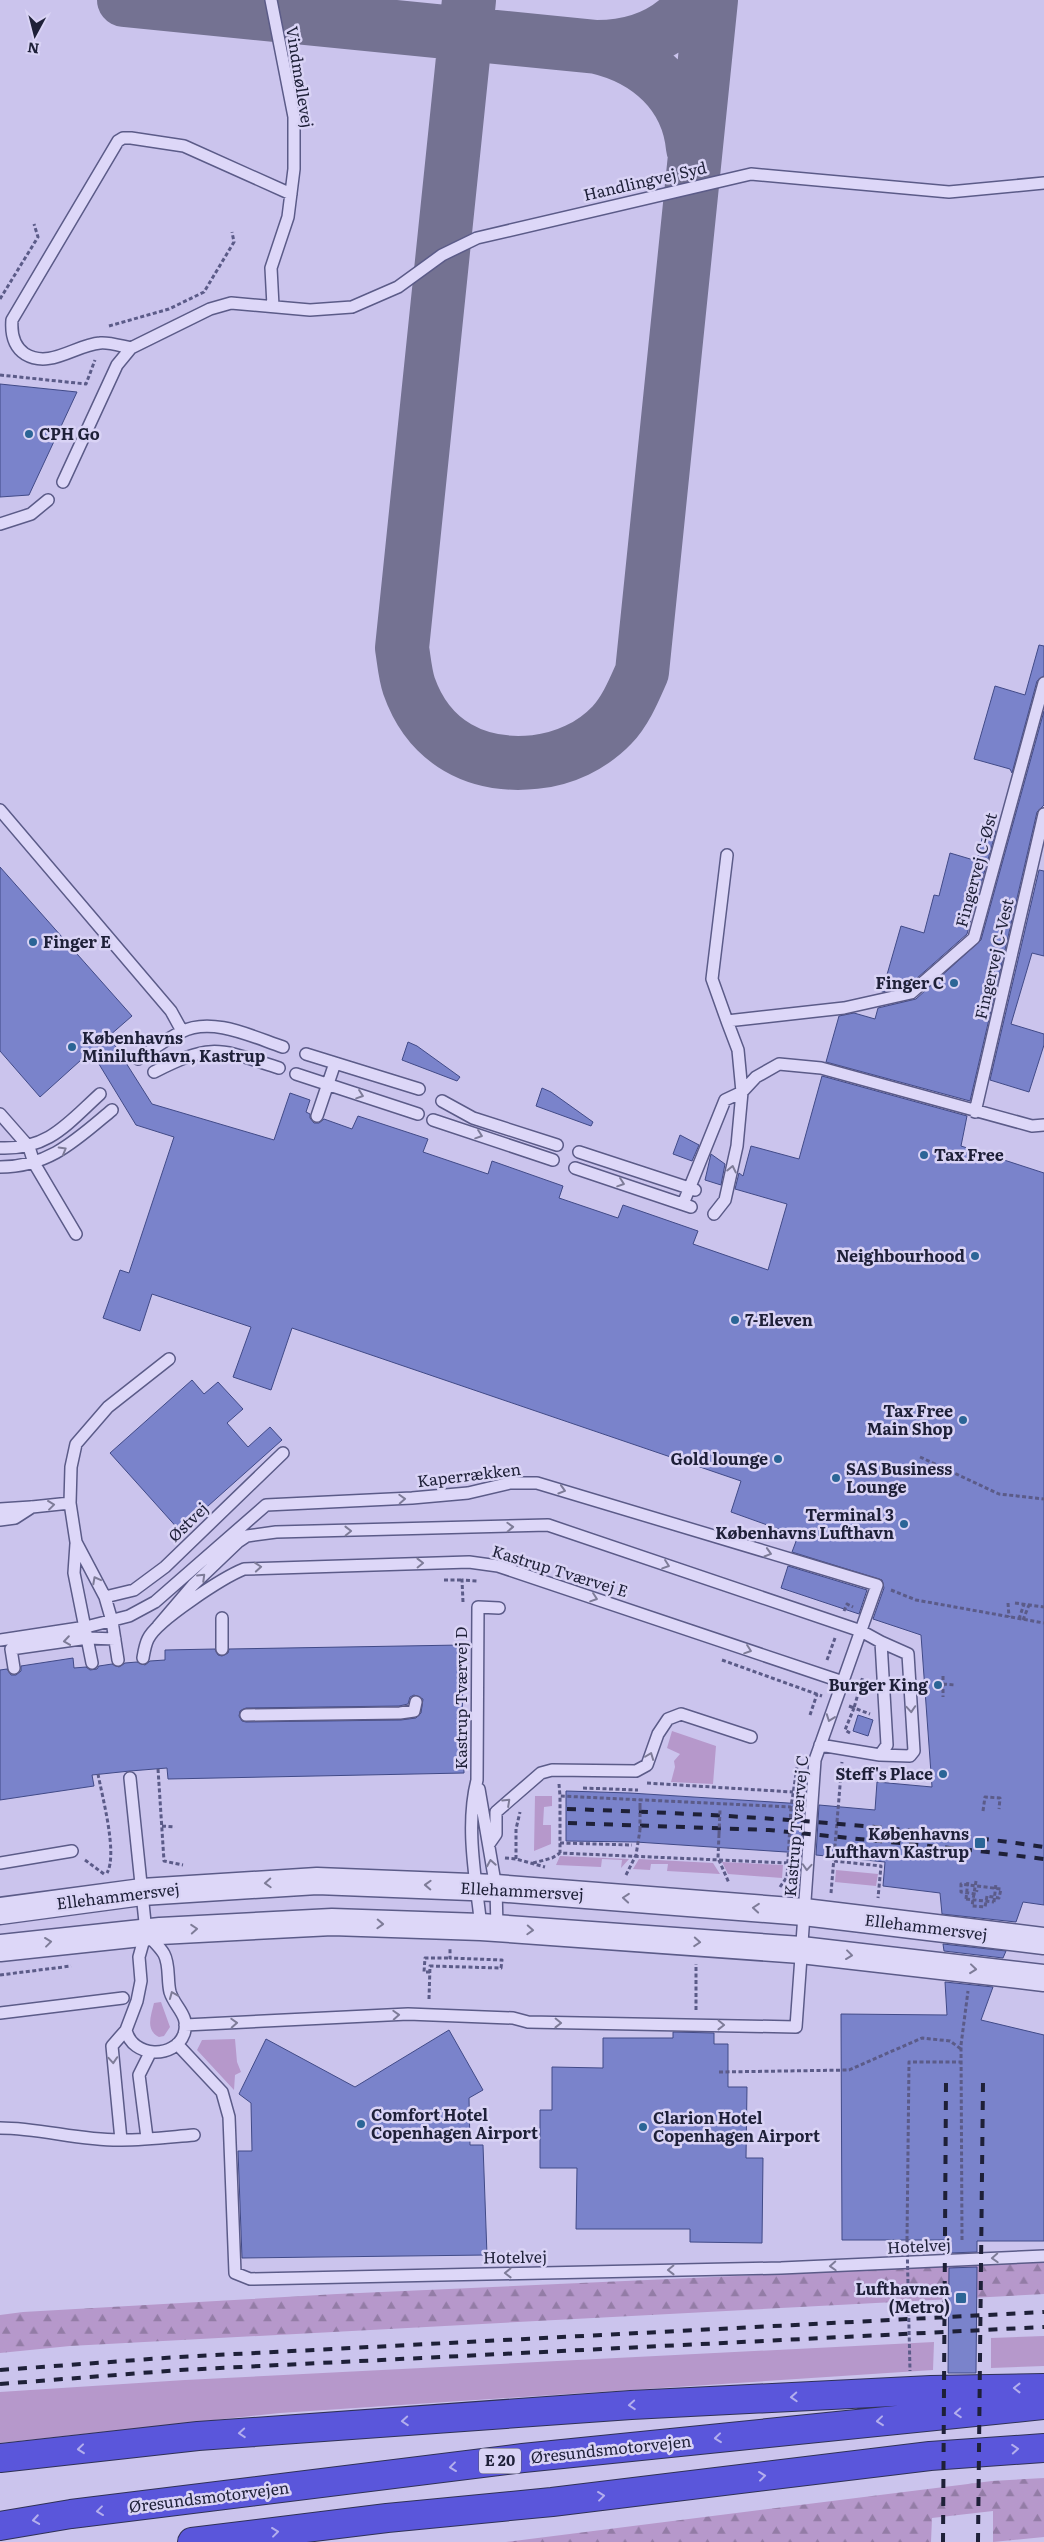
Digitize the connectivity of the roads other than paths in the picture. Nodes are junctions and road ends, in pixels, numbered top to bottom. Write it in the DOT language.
graph roads {
  1 [pos="270,0"];
  2 [pos="1044,184"];
  3 [pos="291,194"];
  4 [pos="273,306"];
  5 [pos="131,348"];
  6 [pos="63,482"];
  7 [pos="48,500"];
  8 [pos="0,524"];
  9 [pos="1044,683"];
  10 [pos="0,810"];
  11 [pos="1044,814"];
  12 [pos="727,856"];
  13 [pos="727,1020"];
  14 [pos="182,1031"];
  15 [pos="283,1047"];
  16 [pos="306,1054"];
  17 [pos="138,1059"];
  18 [pos="335,1063"];
  19 [pos="279,1068"];
  20 [pos="154,1072"];
  21 [pos="296,1074"];
  22 [pos="327,1084"];
  23 [pos="419,1089"];
  24 [pos="742,1092"];
  25 [pos="100,1094"];
  26 [pos="442,1101"];
  27 [pos="112,1110"];
  28 [pos="975,1112"];
  29 [pos="0,1114"];
  30 [pos="418,1114"];
  31 [pos="317,1116"];
  32 [pos="433,1120"];
  33 [pos="1044,1125"];
  34 [pos="557,1145"];
  35 [pos="29,1147"];
  36 [pos="0,1148"];
  37 [pos="579,1152"];
  38 [pos="553,1160"];
  39 [pos="34,1163"];
  40 [pos="0,1167"];
  41 [pos="575,1168"];
  42 [pos="692,1189"];
  43 [pos="714,1214"];
  44 [pos="76,1234"];
  45 [pos="169,1359"];
  46 [pos="283,1453"];
  47 [pos="70,1503"];
  48 [pos="32,1507"];
  49 [pos="0,1509"];
  50 [pos="0,1520"];
  51 [pos="76,1542"];
  52 [pos="105,1597"];
  53 [pos="499,1608"];
  54 [pos="222,1618"];
  55 [pos="112,1621"];
  56 [pos="158,1626"];
  57 [pos="862,1627"];
  58 [pos="87,1632"];
  59 [pos="115,1639"];
  60 [pos="3,1640"];
  61 [pos="881,1642"];
  62 [pos="222,1649"];
  63 [pos="143,1658"];
  64 [pos="118,1660"];
  65 [pos="92,1663"];
  66 [pos="14,1668"];
  67 [pos="844,1682"];
  68 [pos="416,1702"];
  69 [pos="246,1715"];
  70 [pos="751,1737"];
  71 [pos="820,1745"];
  72 [pos="880,1755"];
  73 [pos="130,1778"];
  74 [pos="476,1780"];
  75 [pos="489,1844"];
  76 [pos="72,1852"];
  77 [pos="0,1863"];
  78 [pos="486,1888"];
  79 [pos="142,1892"];
  80 [pos="0,1911"];
  81 [pos="804,1912"];
  82 [pos="489,1928"];
  83 [pos="146,1932"];
  84 [pos="1044,1941"];
  85 [pos="0,1948"];
  86 [pos="801,1950"];
  87 [pos="1044,1978"];
  88 [pos="124,1998"];
  89 [pos="0,2013"];
  90 [pos="186,2025"];
  91 [pos="126,2030"];
  92 [pos="177,2044"];
  93 [pos="150,2053"];
  94 [pos="0,2128"];
  95 [pos="194,2135"];
  96 [pos="148,2138"];
  97 [pos="121,2140"];
  98 [pos="1044,2256"];
  99 [pos="1044,2388"];
  100 [pos="1044,2405"];
  101 [pos="1044,2448"];
  102 [pos="0,2458"];
  103 [pos="552,2502"];
  104 [pos="0,2526"];
  105 [pos="192,2542"];
  106 [pos="347,2542"];
  1 -- 3 [label="lane, Vindmøllevej"];
  2 -- 4 [label="lane, Handlingvej Syd"];
  3 -- 4 [label="lane, Vindmøllevej"];
  3 -- 5 [label="lane"];
  4 -- 5 [label="lane, Handlingvej Syd"];
  5 -- 6 [label="lane"];
  7 -- 8 [label="lane"];
  9 -- 13 [label="lane, Fingervej C-Øst"];
  10 -- 14 [label="lane"];
  11 -- 28 [label="lane, Fingervej C-Vest"];
  12 -- 13 [label="lane"];
  13 -- 24 [label="lane"];
  14 -- 15 [label="lane"];
  14 -- 17 [label="lane"];
  16 -- 18 [label="lane"];
  18 -- 22 [label="lane"];
  18 -- 23 [label="lane"];
  19 -- 20 [label="lane"];
  21 -- 22 [label="lane"];
  22 -- 30 [label="lane, one-way"];
  22 -- 31 [label="lane"];
  24 -- 28 [label="lane"];
  24 -- 42 [label="lane"];
  43 -- 24 [label="lane, one-way"];
  25 -- 35 [label="lane"];
  26 -- 34 [label="lane"];
  39 -- 27 [label="lane, one-way"];
  28 -- 33 [label="lane"];
  29 -- 35 [label="lane"];
  32 -- 38 [label="lane, one-way"];
  35 -- 36 [label="lane"];
  35 -- 39 [label="lane"];
  37 -- 42 [label="lane"];
  39 -- 40 [label="lane"];
  39 -- 44 [label="lane"];
  41 -- 42 [label="lane, one-way"];
  45 -- 47 [label="lane"];
  46 -- 52 [label="lane, Østvej"];
  48 -- 47 [label="lane, one-way"];
  47 -- 51 [label="lane"];
  48 -- 49 [label="lane"];
  48 -- 50 [label="lane"];
  52 -- 51 [label="lane, one-way"];
  51 -- 58 [label="lane"];
  52 -- 55 [label="lane"];
  53 -- 74 [label="lane, Kastrup Tværvej D"];
  54 -- 62 [label="lane"];
  55 -- 57 [label="lane, Kaperrækken, one-way"];
  55 -- 58 [label="lane, Kaperrækken"];
  55 -- 59 [label="lane"];
  56 -- 57 [label="lane, one-way"];
  56 -- 63 [label="lane, Kastrup Tværvej E"];
  56 -- 67 [label="lane, Kastrup Tværvej E, one-way"];
  57 -- 61 [label="lane"];
  57 -- 67 [label="lane, Kastrup Tværvej C"];
  58 -- 59 [label="lane"];
  58 -- 60 [label="lane"];
  58 -- 65 [label="lane"];
  58 -- 66 [label="lane, one-way"];
  59 -- 64 [label="lane"];
  61 -- 72 [label="lane"];
  61 -- 72 [label="lane, one-way"];
  67 -- 71 [label="lane, Kastrup Tværvej C, one-way"];
  68 -- 69 [label="lane"];
  75 -- 70 [label="lane, one-way"];
  71 -- 72 [label="lane"];
  71 -- 81 [label="lane, Kastrup Tværvej C, one-way"];
  73 -- 79 [label="lane"];
  74 -- 75 [label="lane, Kastrup Tværvej D"];
  74 -- 78 [label="lane, Kastrup Tværvej D"];
  78 -- 75 [label="lane, Kastrup Tværvej D, one-way"];
  76 -- 77 [label="lane"];
  78 -- 79 [label="street, Ellehammersvej, one-way"];
  81 -- 78 [label="street, Ellehammersvej, one-way"];
  78 -- 82 [label="lane"];
  78 -- 82 [label="lane, Kastrup Tværvej D"];
  79 -- 80 [label="street, Ellehammersvej"];
  79 -- 83 [label="lane"];
  81 -- 84 [label="street, Ellehammersvej"];
  81 -- 86 [label="lane, Kastrup Tværvej C"];
  83 -- 82 [label="street, one-way"];
  82 -- 86 [label="street, one-way"];
  85 -- 83 [label="street, one-way"];
  90 -- 83 [label="lane, one-way"];
  83 -- 91 [label="lane"];
  86 -- 87 [label="street, one-way"];
  90 -- 86 [label="lane, Kastrup Tværvej C, one-way"];
  88 -- 89 [label="lane"];
  90 -- 92 [label="lane"];
  91 -- 93 [label="lane"];
  91 -- 97 [label="lane, one-way"];
  92 -- 93 [label="lane"];
  98 -- 92 [label="lane, Hotelvej, one-way"];
  93 -- 96 [label="lane"];
  94 -- 97 [label="lane"];
  95 -- 96 [label="lane"];
  96 -- 97 [label="lane"];
  99 -- 102 [label="highway, one-way"];
  100 -- 104 [label="highway, Øresundsmotorvejen / E 20, one-way"];
  103 -- 101 [label="highway, one-way"];
  105 -- 103 [label="highway, one-way"];
  103 -- 106 [label="highway"];
}
